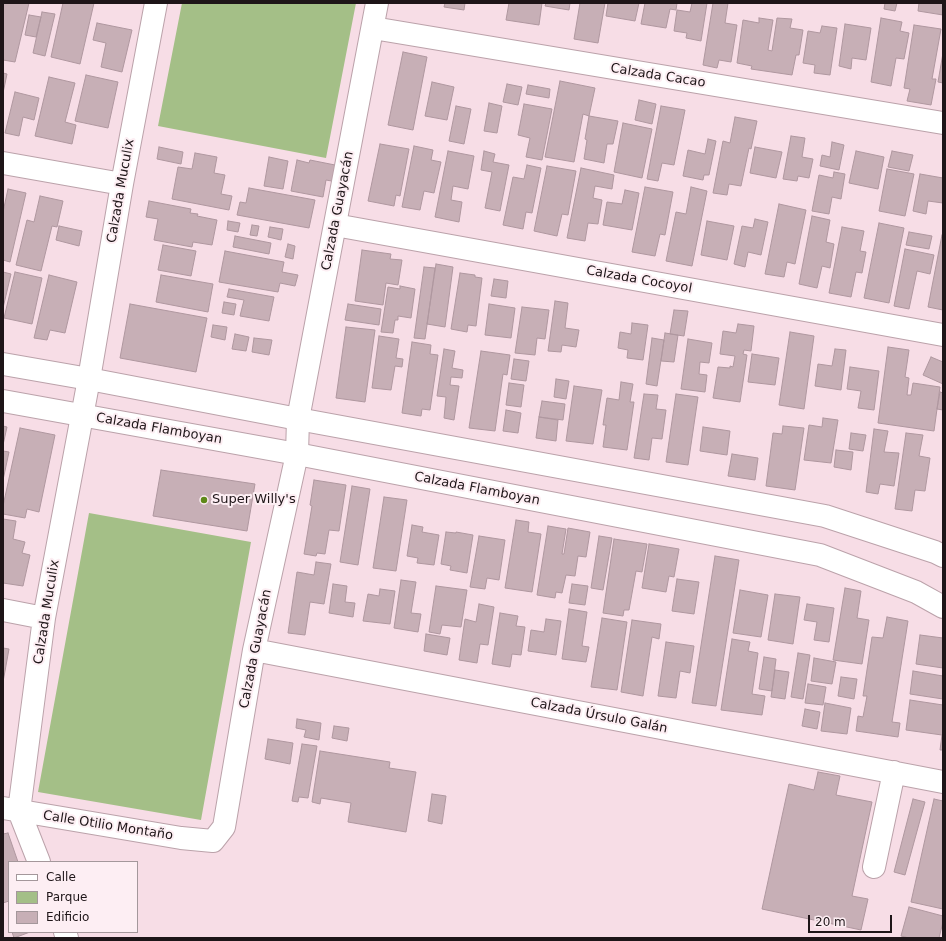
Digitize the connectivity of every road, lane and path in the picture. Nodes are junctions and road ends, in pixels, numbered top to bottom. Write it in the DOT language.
graph roads {
  1 [pos="156,3"];
  2 [pos="377,3"];
  3 [pos="373,28"];
  4 [pos="943,123"];
  5 [pos="3,163"];
  6 [pos="122,184"];
  7 [pos="335,224"];
  8 [pos="943,335"];
  9 [pos="3,364"];
  10 [pos="89,379"];
  11 [pos="3,401"];
  12 [pos="82,415"];
  13 [pos="298,419"];
  14 [pos="297,454"];
  15 [pos="943,556"];
  16 [pos="943,606"];
  17 [pos="3,610"];
  18 [pos="44,618"];
  19 [pos="254,650"];
  20 [pos="894,772"];
  21 [pos="943,782"];
  22 [pos="8,810"];
  23 [pos="213,841"];
  24 [pos="38,861"];
  25 [pos="874,867"];
  1 -- 6 [label="street, Calzada Muculix"];
  2 -- 3 [label="street, Calzada Guayacán"];
  3 -- 4 [label="street, Calzada Cacao"];
  3 -- 7 [label="street, Calzada Guayacán"];
  5 -- 6 [label="street"];
  6 -- 10 [label="street, Calzada Muculix"];
  7 -- 8 [label="street, Calzada Cocoyol"];
  7 -- 13 [label="street, Calzada Guayacán"];
  9 -- 10 [label="street"];
  10 -- 12 [label="street, Calzada Muculix"];
  10 -- 13 [label="street"];
  11 -- 12 [label="street, Calzada Flamboyan"];
  12 -- 14 [label="street, Calzada Flamboyan"];
  12 -- 18 [label="street, Calzada Muculix"];
  13 -- 14 [label="street, Calzada Guayacán"];
  13 -- 15 [label="street"];
  14 -- 16 [label="street, Calzada Flamboyan"];
  14 -- 19 [label="street, Calzada Guayacán"];
  17 -- 18 [label="street"];
  18 -- 22 [label="street, Calzada Muculix"];
  19 -- 20 [label="street, Calzada Úrsulo Galán"];
  19 -- 23 [label="street, Calzada Guayacán"];
  20 -- 21 [label="street, Calzada Úrsulo Galán"];
  20 -- 25 [label="street"];
  22 -- 23 [label="street, Calle Otilio Montaño"];
  22 -- 24 [label="street"];
}
